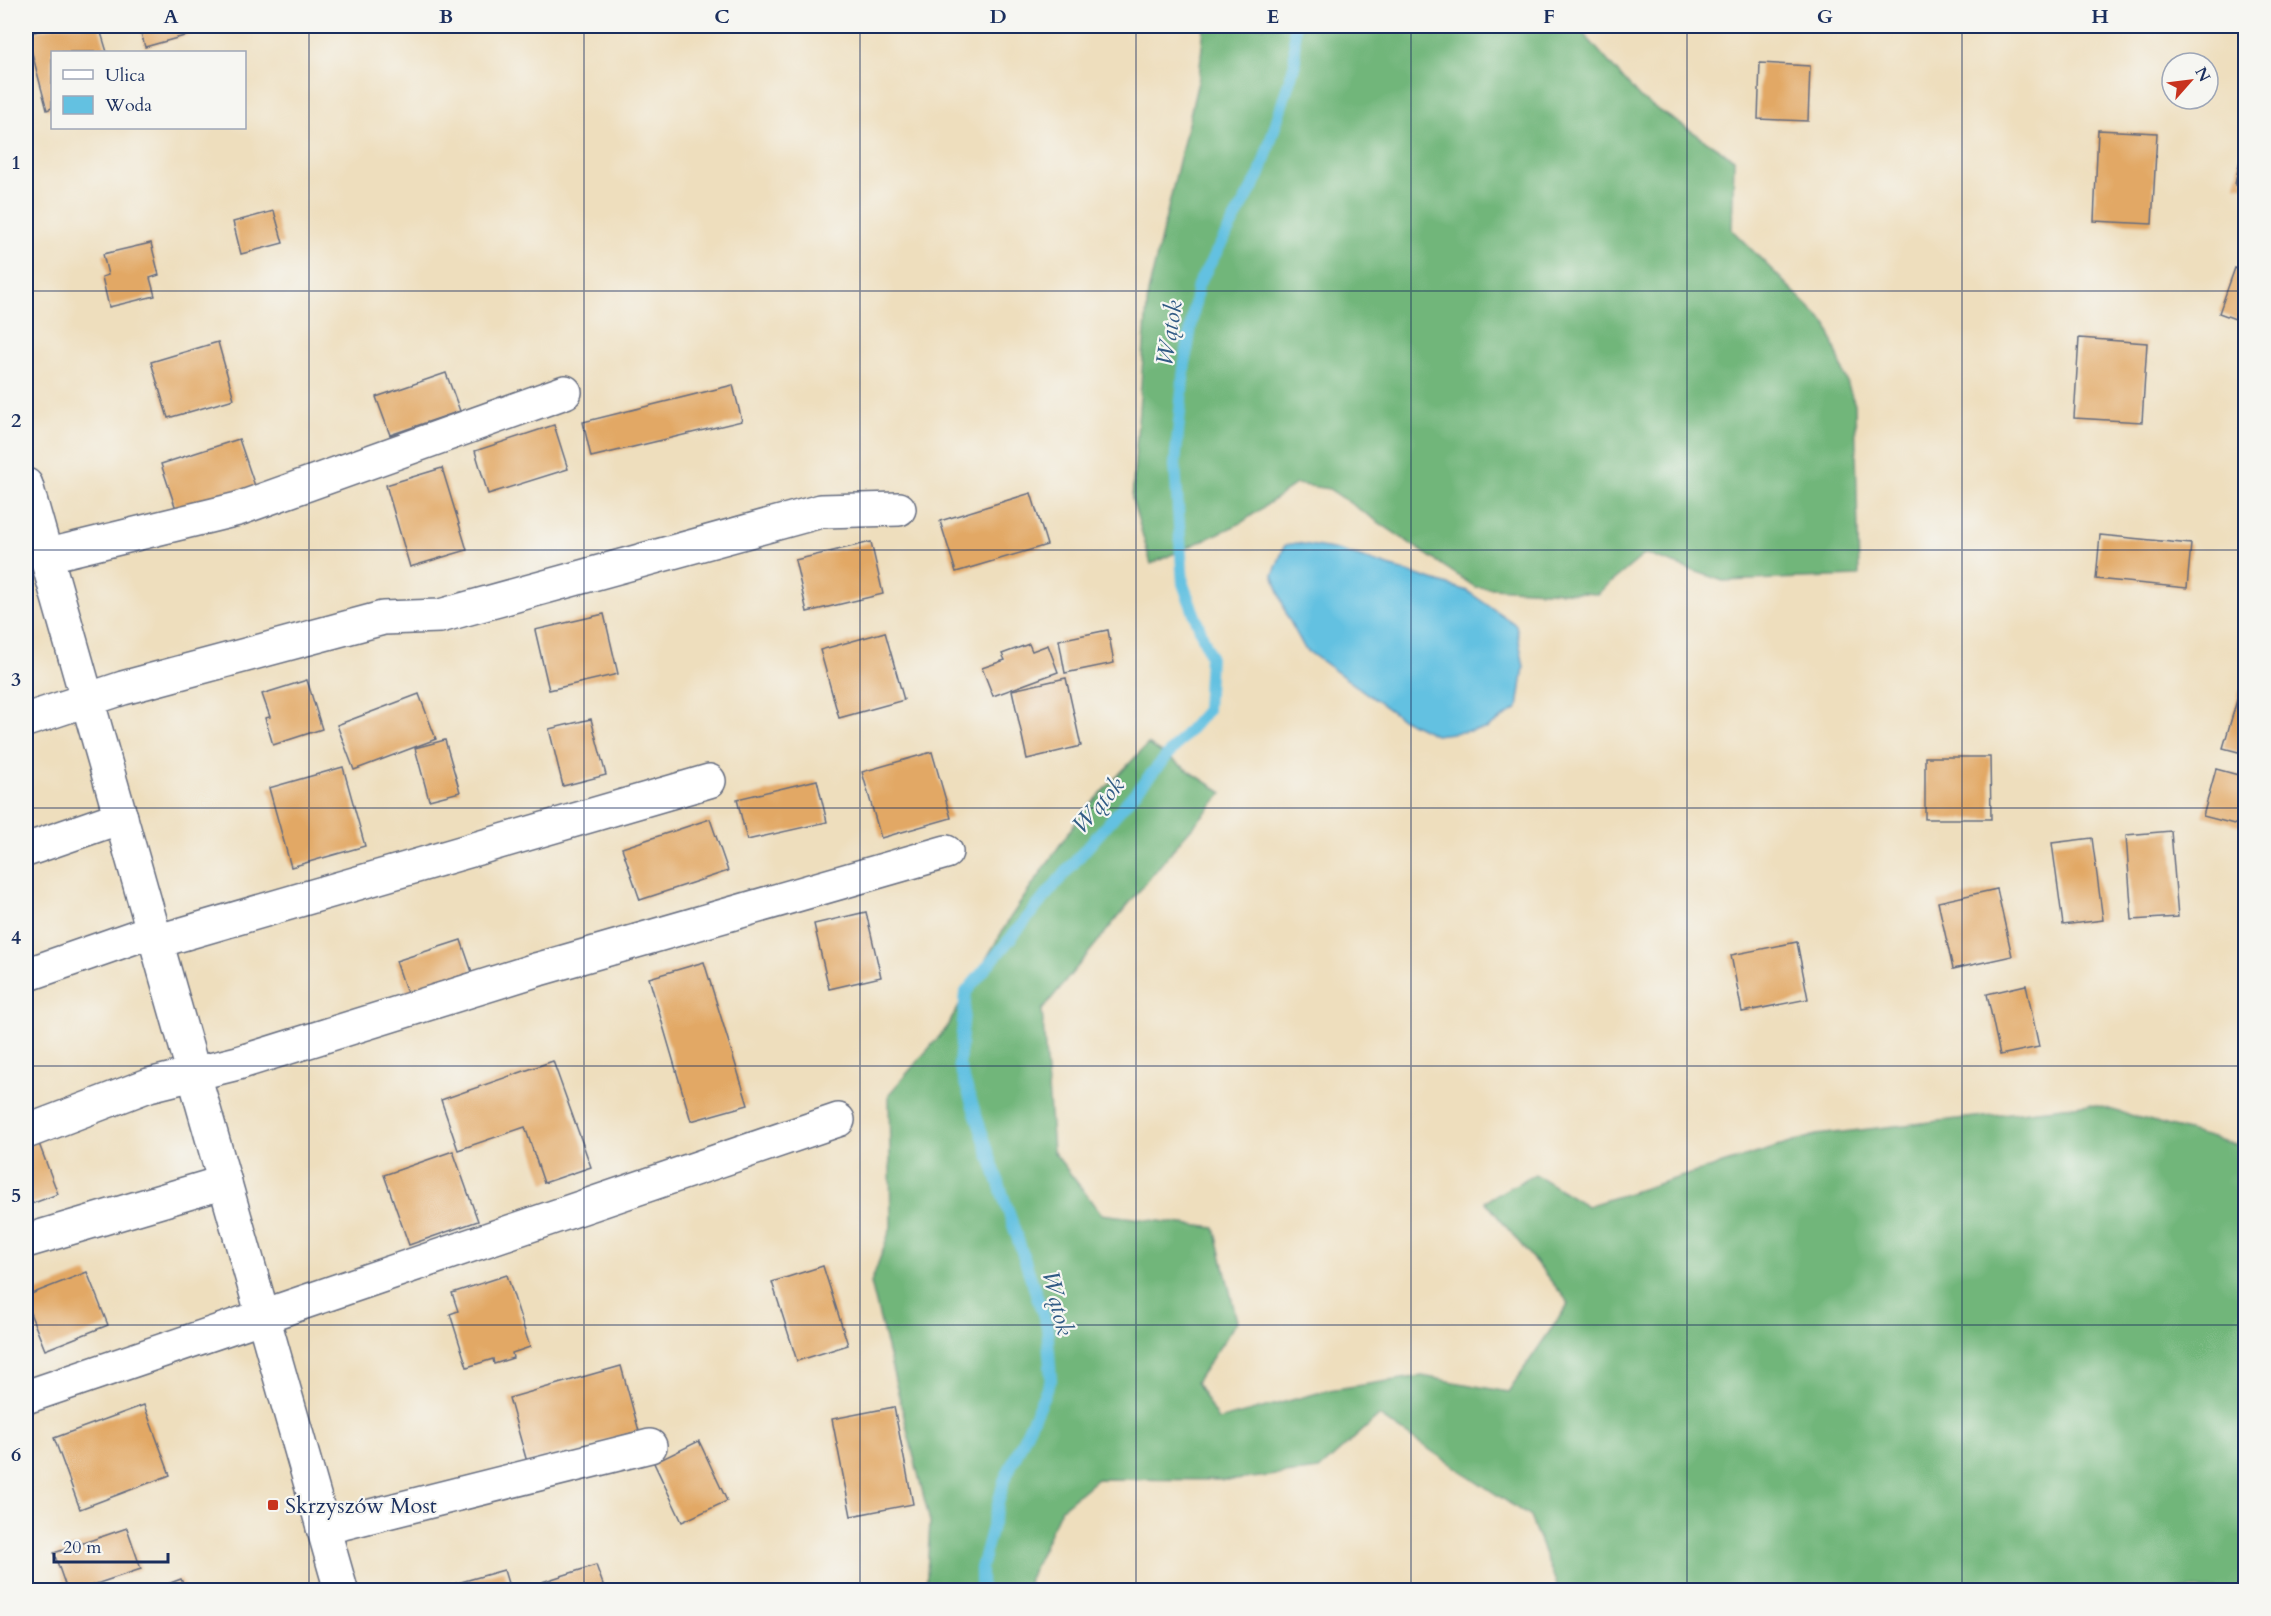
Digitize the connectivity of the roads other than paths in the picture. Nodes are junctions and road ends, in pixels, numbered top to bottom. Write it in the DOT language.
graph roads {
  1 [pos="565,392"];
  2 [pos="26,485"];
  3 [pos="899,509"];
  4 [pos="45,556"];
  5 [pos="87,698"];
  6 [pos="26,720"];
  7 [pos="709,781"];
  8 [pos="121,817"];
  9 [pos="26,850"];
  10 [pos="946,852"];
  11 [pos="153,936"];
  12 [pos="26,975"];
  13 [pos="193,1074"];
  14 [pos="838,1120"];
  15 [pos="26,1131"];
  16 [pos="225,1182"];
  17 [pos="26,1241"];
  18 [pos="263,1315"];
  19 [pos="26,1397"];
  20 [pos="650,1446"];
  21 [pos="323,1528"];
  22 [pos="341,1590"];
  1 -- 4 [label="street"];
  2 -- 4 [label="street"];
  3 -- 5 [label="street"];
  4 -- 5 [label="street"];
  5 -- 6 [label="street"];
  5 -- 8 [label="street"];
  7 -- 11 [label="street"];
  8 -- 9 [label="street"];
  8 -- 11 [label="street"];
  10 -- 13 [label="street"];
  11 -- 12 [label="street"];
  11 -- 13 [label="street"];
  13 -- 15 [label="street"];
  13 -- 16 [label="street"];
  14 -- 18 [label="street"];
  16 -- 17 [label="street"];
  16 -- 18 [label="street"];
  18 -- 19 [label="street"];
  18 -- 21 [label="street"];
  20 -- 21 [label="street"];
  21 -- 22 [label="street"];
}
